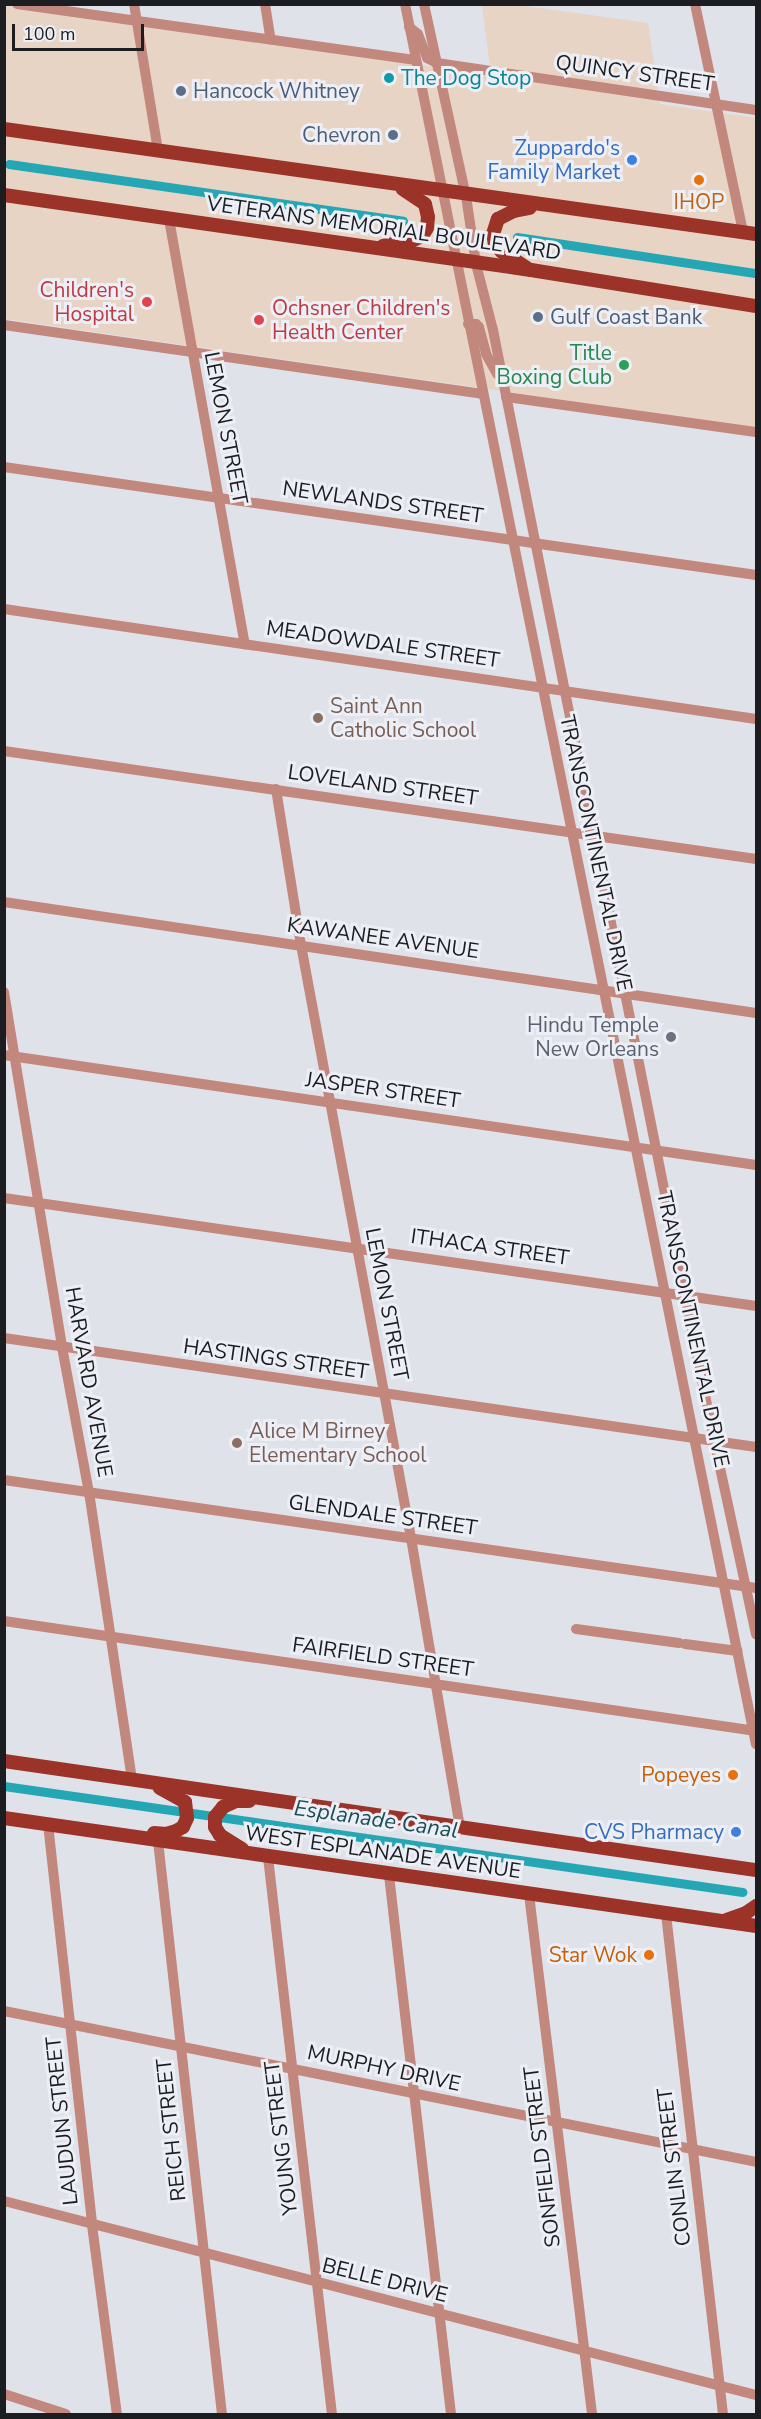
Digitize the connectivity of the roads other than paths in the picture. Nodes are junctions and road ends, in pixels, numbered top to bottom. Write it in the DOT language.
graph roads {
  1 [pos="17,4"];
  2 [pos="134,4"];
  3 [pos="266,4"];
  4 [pos="405,4"];
  5 [pos="695,4"];
  6 [pos="423,6"];
  7 [pos="137,21"];
  8 [pos="409,27"];
  9 [pos="271,40"];
  10 [pos="416,60"];
  11 [pos="437,63"];
  12 [pos="716,104"];
  13 [pos="756,110"];
  14 [pos="4,129"];
  15 [pos="30,133"];
  16 [pos="4,137"];
  17 [pos="158,151"];
  18 [pos="398,186"];
  19 [pos="442,192"];
  20 [pos="4,195"];
  21 [pos="466,196"];
  22 [pos="547,205"];
  23 [pos="169,219"];
  24 [pos="750,233"];
  25 [pos="372,248"];
  26 [pos="455,260"];
  27 [pos="476,264"];
  28 [pos="531,270"];
  29 [pos="756,306"];
  30 [pos="468,324"];
  31 [pos="4,325"];
  32 [pos="192,352"];
  33 [pos="501,382"];
  34 [pos="482,394"];
  35 [pos="506,397"];
  36 [pos="756,432"];
  37 [pos="4,468"];
  38 [pos="219,498"];
  39 [pos="511,540"];
  40 [pos="534,543"];
  41 [pos="756,575"];
  42 [pos="4,609"];
  43 [pos="245,644"];
  44 [pos="542,687"];
  45 [pos="564,691"];
  46 [pos="756,719"];
  47 [pos="4,751"];
  48 [pos="276,789"];
  49 [pos="572,833"];
  50 [pos="593,837"];
  51 [pos="756,859"];
  52 [pos="4,902"];
  53 [pos="301,945"];
  54 [pos="604,991"];
  55 [pos="4,992"];
  56 [pos="625,994"];
  57 [pos="756,1013"];
  58 [pos="9,1056"];
  59 [pos="330,1102"];
  60 [pos="636,1147"];
  61 [pos="658,1151"];
  62 [pos="756,1165"];
  63 [pos="4,1198"];
  64 [pos="39,1203"];
  65 [pos="356,1247"];
  66 [pos="665,1292"];
  67 [pos="686,1295"];
  68 [pos="756,1306"];
  69 [pos="4,1338"];
  70 [pos="62,1347"];
  71 [pos="384,1394"];
  72 [pos="696,1438"];
  73 [pos="714,1440"];
  74 [pos="756,1447"];
  75 [pos="4,1480"];
  76 [pos="89,1492"];
  77 [pos="411,1538"];
  78 [pos="724,1584"];
  79 [pos="752,1588"];
  80 [pos="4,1621"];
  81 [pos="576,1629"];
  82 [pos="756,1635"];
  83 [pos="112,1636"];
  84 [pos="738,1651"];
  85 [pos="437,1685"];
  86 [pos="755,1731"];
  87 [pos="756,1744"];
  88 [pos="4,1761"];
  89 [pos="139,1780"];
  90 [pos="278,1800"];
  91 [pos="4,1818"];
  92 [pos="48,1824"];
  93 [pos="460,1827"];
  94 [pos="77,1829"];
  95 [pos="158,1840"];
  96 [pos="253,1854"];
  97 [pos="268,1857"];
  98 [pos="755,1872"];
  99 [pos="389,1875"];
  100 [pos="529,1894"];
  101 [pos="756,1906"];
  102 [pos="666,1914"];
  103 [pos="724,1920"];
  104 [pos="756,1926"];
  105 [pos="4,2011"];
  106 [pos="72,2025"];
  107 [pos="181,2046"];
  108 [pos="293,2070"];
  109 [pos="413,2094"];
  110 [pos="559,2124"];
  111 [pos="692,2151"];
  112 [pos="756,2162"];
  113 [pos="4,2201"];
  114 [pos="92,2224"];
  115 [pos="204,2254"];
  116 [pos="318,2283"];
  117 [pos="440,2314"];
  118 [pos="585,2351"];
  119 [pos="720,2386"];
  120 [pos="4,2394"];
  121 [pos="756,2396"];
  122 [pos="66,2415"];
  123 [pos="117,2415"];
  124 [pos="222,2415"];
  125 [pos="332,2415"];
  126 [pos="451,2415"];
  127 [pos="592,2415"];
  128 [pos="723,2415"];
  1 -- 7 [label="street"];
  2 -- 7 [label="street"];
  3 -- 9 [label="street"];
  4 -- 8 [label="street, TRANSCONTINENTAL DRIVE"];
  5 -- 12 [label="street"];
  6 -- 11 [label="street, TRANSCONTINENTAL DRIVE"];
  7 -- 9 [label="street"];
  7 -- 17 [label="street"];
  8 -- 10 [label="street, TRANSCONTINENTAL DRIVE"];
  8 -- 11 [label="street"];
  9 -- 10 [label="street"];
  10 -- 19 [label="street, TRANSCONTINENTAL DRIVE"];
  11 -- 12 [label="street, QUINCY STREET"];
  11 -- 21 [label="street, TRANSCONTINENTAL DRIVE"];
  12 -- 13 [label="street, QUINCY STREET"];
  12 -- 24 [label="street"];
  14 -- 15 [label="main road, VETERANS MEMORIAL BOULEVARD"];
  15 -- 16 [label="main road"];
  15 -- 17 [label="main road, VETERANS MEMORIAL BOULEVARD"];
  17 -- 18 [label="main road, VETERANS MEMORIAL BOULEVARD"];
  18 -- 19 [label="main road, VETERANS MEMORIAL BOULEVARD"];
  18 -- 25 [label="main road"];
  19 -- 21 [label="main road, VETERANS MEMORIAL BOULEVARD"];
  19 -- 26 [label="street, TRANSCONTINENTAL DRIVE"];
  20 -- 23 [label="main road, VETERANS MEMORIAL BOULEVARD"];
  21 -- 22 [label="main road, VETERANS MEMORIAL BOULEVARD"];
  21 -- 27 [label="street, TRANSCONTINENTAL DRIVE"];
  22 -- 24 [label="main road, VETERANS MEMORIAL BOULEVARD"];
  22 -- 28 [label="main road"];
  23 -- 25 [label="main road, VETERANS MEMORIAL BOULEVARD"];
  23 -- 32 [label="street, LEMON STREET"];
  25 -- 26 [label="main road, VETERANS MEMORIAL BOULEVARD"];
  26 -- 27 [label="main road, VETERANS MEMORIAL BOULEVARD"];
  26 -- 30 [label="street, TRANSCONTINENTAL DRIVE"];
  27 -- 28 [label="main road, VETERANS MEMORIAL BOULEVARD"];
  27 -- 33 [label="street, TRANSCONTINENTAL DRIVE"];
  28 -- 29 [label="main road, VETERANS MEMORIAL BOULEVARD"];
  30 -- 33 [label="street"];
  30 -- 34 [label="street, TRANSCONTINENTAL DRIVE"];
  31 -- 32 [label="street"];
  32 -- 34 [label="street"];
  32 -- 38 [label="street, LEMON STREET"];
  33 -- 35 [label="street, TRANSCONTINENTAL DRIVE"];
  34 -- 39 [label="street, TRANSCONTINENTAL DRIVE"];
  35 -- 36 [label="street"];
  35 -- 40 [label="street, TRANSCONTINENTAL DRIVE"];
  37 -- 38 [label="street, NEWLANDS STREET"];
  38 -- 39 [label="street, NEWLANDS STREET"];
  38 -- 43 [label="street, LEMON STREET"];
  39 -- 40 [label="street, NEWLANDS STREET"];
  39 -- 44 [label="street, TRANSCONTINENTAL DRIVE"];
  40 -- 41 [label="street, NEWLANDS STREET"];
  40 -- 45 [label="street, TRANSCONTINENTAL DRIVE"];
  42 -- 43 [label="street, MEADOWDALE STREET"];
  43 -- 44 [label="street, MEADOWDALE STREET"];
  44 -- 45 [label="street, MEADOWDALE STREET"];
  44 -- 49 [label="street, TRANSCONTINENTAL DRIVE"];
  45 -- 46 [label="street, MEADOWDALE STREET"];
  45 -- 50 [label="street, TRANSCONTINENTAL DRIVE"];
  47 -- 48 [label="street, LOVELAND STREET"];
  48 -- 49 [label="street, LOVELAND STREET"];
  48 -- 53 [label="street, LEMON STREET"];
  49 -- 50 [label="street, LOVELAND STREET"];
  49 -- 54 [label="street, TRANSCONTINENTAL DRIVE"];
  50 -- 51 [label="street, LOVELAND STREET"];
  50 -- 56 [label="street, TRANSCONTINENTAL DRIVE"];
  52 -- 53 [label="street, KAWANEE AVENUE"];
  53 -- 54 [label="street, KAWANEE AVENUE"];
  53 -- 59 [label="street, LEMON STREET"];
  54 -- 56 [label="street, KAWANEE AVENUE"];
  54 -- 60 [label="street, TRANSCONTINENTAL DRIVE"];
  55 -- 58 [label="street, HARVARD AVENUE"];
  56 -- 57 [label="street, KAWANEE AVENUE"];
  56 -- 61 [label="street, TRANSCONTINENTAL DRIVE"];
  58 -- 59 [label="street, JASPER STREET"];
  58 -- 64 [label="street, HARVARD AVENUE"];
  59 -- 60 [label="street, JASPER STREET"];
  59 -- 65 [label="street, LEMON STREET"];
  60 -- 61 [label="street, JASPER STREET"];
  60 -- 66 [label="street, TRANSCONTINENTAL DRIVE"];
  61 -- 62 [label="street, JASPER STREET"];
  61 -- 67 [label="street, TRANSCONTINENTAL DRIVE"];
  63 -- 64 [label="street, ITHACA STREET"];
  64 -- 65 [label="street, ITHACA STREET"];
  64 -- 70 [label="street, HARVARD AVENUE"];
  65 -- 66 [label="street, ITHACA STREET"];
  65 -- 71 [label="street, LEMON STREET"];
  66 -- 67 [label="street, ITHACA STREET"];
  66 -- 72 [label="street, TRANSCONTINENTAL DRIVE"];
  67 -- 68 [label="street, ITHACA STREET"];
  67 -- 73 [label="street, TRANSCONTINENTAL DRIVE"];
  69 -- 70 [label="street, HASTINGS STREET"];
  70 -- 71 [label="street, HASTINGS STREET"];
  70 -- 76 [label="street, HARVARD AVENUE"];
  71 -- 72 [label="street, HASTINGS STREET"];
  71 -- 77 [label="street, LEMON STREET"];
  72 -- 73 [label="street, HASTINGS STREET"];
  72 -- 78 [label="street, TRANSCONTINENTAL DRIVE"];
  73 -- 74 [label="street, HASTINGS STREET"];
  73 -- 79 [label="street, TRANSCONTINENTAL DRIVE"];
  75 -- 76 [label="street, GLENDALE STREET"];
  76 -- 77 [label="street, GLENDALE STREET"];
  76 -- 83 [label="street, HARVARD AVENUE"];
  77 -- 78 [label="street, GLENDALE STREET"];
  77 -- 85 [label="street, LEMON STREET"];
  78 -- 79 [label="street, GLENDALE STREET"];
  78 -- 84 [label="street, TRANSCONTINENTAL DRIVE"];
  79 -- 82 [label="street, TRANSCONTINENTAL DRIVE"];
  80 -- 83 [label="street, FAIRFIELD STREET"];
  81 -- 84 [label="street"];
  83 -- 85 [label="street, FAIRFIELD STREET"];
  83 -- 89 [label="street, HARVARD AVENUE"];
  84 -- 86 [label="street, TRANSCONTINENTAL DRIVE"];
  85 -- 86 [label="street, FAIRFIELD STREET"];
  85 -- 93 [label="street, LEMON STREET"];
  86 -- 87 [label="street, TRANSCONTINENTAL DRIVE"];
  88 -- 89 [label="main road, WEST ESPLANADE AVENUE"];
  89 -- 90 [label="main road, WEST ESPLANADE AVENUE"];
  89 -- 94 [label="main road"];
  90 -- 93 [label="main road, WEST ESPLANADE AVENUE"];
  90 -- 96 [label="main road"];
  91 -- 92 [label="main road, WEST ESPLANADE AVENUE"];
  92 -- 94 [label="main road, WEST ESPLANADE AVENUE"];
  92 -- 106 [label="street, LAUDUN STREET"];
  93 -- 98 [label="main road, WEST ESPLANADE AVENUE"];
  94 -- 95 [label="main road, WEST ESPLANADE AVENUE"];
  95 -- 96 [label="main road, WEST ESPLANADE AVENUE"];
  95 -- 107 [label="street, REICH STREET"];
  96 -- 97 [label="main road, WEST ESPLANADE AVENUE"];
  97 -- 99 [label="main road, WEST ESPLANADE AVENUE"];
  97 -- 108 [label="street, YOUNG STREET"];
  99 -- 100 [label="main road, WEST ESPLANADE AVENUE"];
  99 -- 109 [label="street"];
  100 -- 102 [label="main road, WEST ESPLANADE AVENUE"];
  100 -- 110 [label="street, SONFIELD STREET"];
  101 -- 103 [label="main road"];
  102 -- 103 [label="main road, WEST ESPLANADE AVENUE"];
  102 -- 111 [label="street, CONLIN STREET"];
  103 -- 104 [label="main road, WEST ESPLANADE AVENUE"];
  105 -- 106 [label="street, MURPHY DRIVE"];
  106 -- 107 [label="street, MURPHY DRIVE"];
  106 -- 114 [label="street, LAUDUN STREET"];
  107 -- 108 [label="street, MURPHY DRIVE"];
  107 -- 115 [label="street, REICH STREET"];
  108 -- 109 [label="street, MURPHY DRIVE"];
  108 -- 116 [label="street, YOUNG STREET"];
  109 -- 110 [label="street, MURPHY DRIVE"];
  109 -- 117 [label="street"];
  110 -- 111 [label="street, MURPHY DRIVE"];
  110 -- 118 [label="street, SONFIELD STREET"];
  111 -- 112 [label="street, MURPHY DRIVE"];
  111 -- 119 [label="street, CONLIN STREET"];
  113 -- 114 [label="street, BELLE DRIVE"];
  114 -- 115 [label="street, BELLE DRIVE"];
  114 -- 123 [label="street, LAUDUN STREET"];
  115 -- 116 [label="street, BELLE DRIVE"];
  115 -- 124 [label="street, REICH STREET"];
  116 -- 117 [label="street, BELLE DRIVE"];
  116 -- 125 [label="street, YOUNG STREET"];
  117 -- 118 [label="street, BELLE DRIVE"];
  117 -- 126 [label="street"];
  118 -- 119 [label="street, BELLE DRIVE"];
  118 -- 127 [label="street, SONFIELD STREET"];
  119 -- 121 [label="street, BELLE DRIVE"];
  119 -- 128 [label="street, CONLIN STREET"];
  120 -- 122 [label="street"];
}
